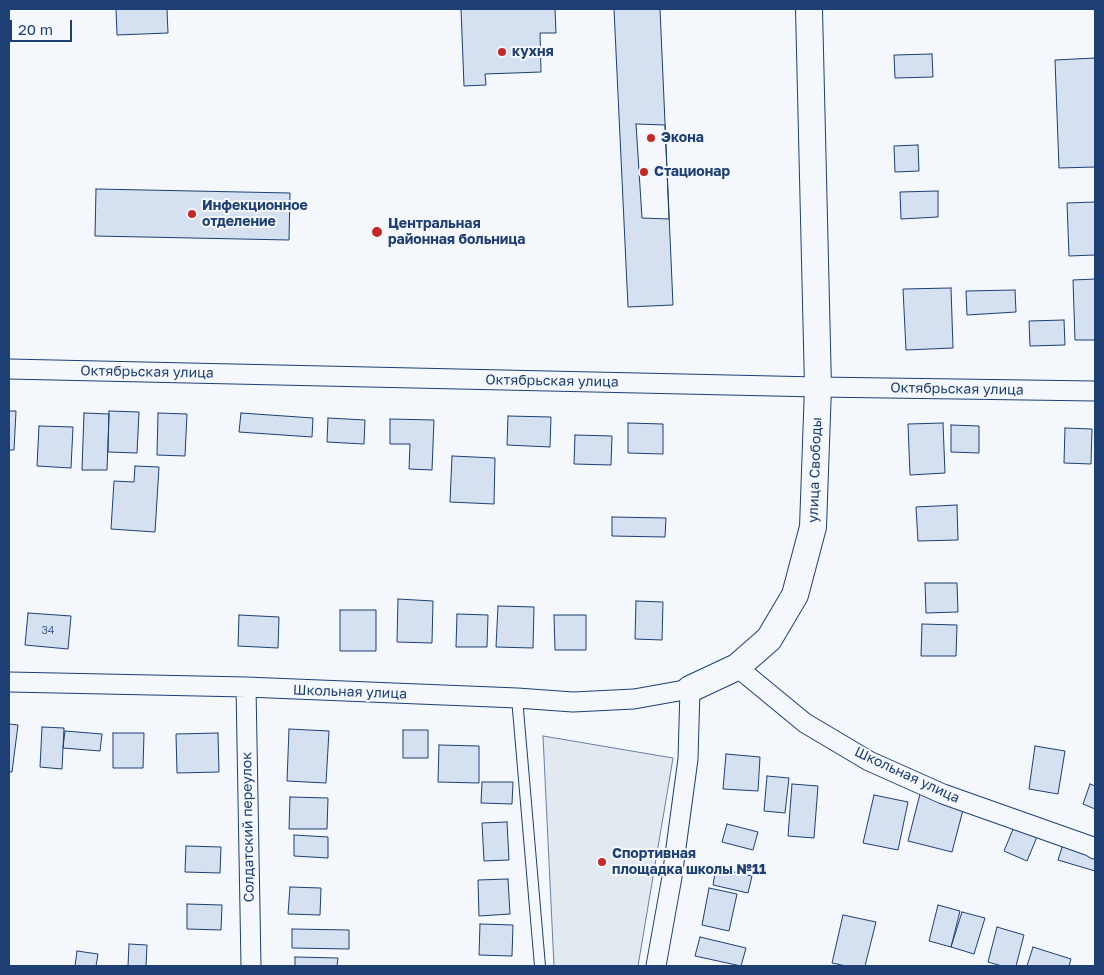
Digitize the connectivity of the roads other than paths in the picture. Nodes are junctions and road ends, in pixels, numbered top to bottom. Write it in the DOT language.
graph roads {
  1 [pos="809,9"];
  2 [pos="9,369"];
  3 [pos="818,387"];
  4 [pos="1095,391"];
  5 [pos="737,667"];
  6 [pos="9,682"];
  7 [pos="246,688"];
  8 [pos="690,689"];
  9 [pos="517,698"];
  10 [pos="1095,848"];
  11 [pos="251,966"];
  12 [pos="540,966"];
  13 [pos="656,966"];
  1 -- 3 [label="street, улица Свободы"];
  2 -- 3 [label="street, Октябрьская улица"];
  3 -- 4 [label="street, Октябрьская улица"];
  3 -- 5 [label="street, улица Свободы"];
  5 -- 8 [label="street, улица Свободы"];
  5 -- 10 [label="street, Школьная улица"];
  6 -- 7 [label="street, Школьная улица"];
  7 -- 9 [label="street, Школьная улица"];
  7 -- 11 [label="street, Солдатский переулок"];
  8 -- 9 [label="street, Школьная улица"];
  8 -- 13 [label="street"];
  9 -- 12 [label="lane"];
}
